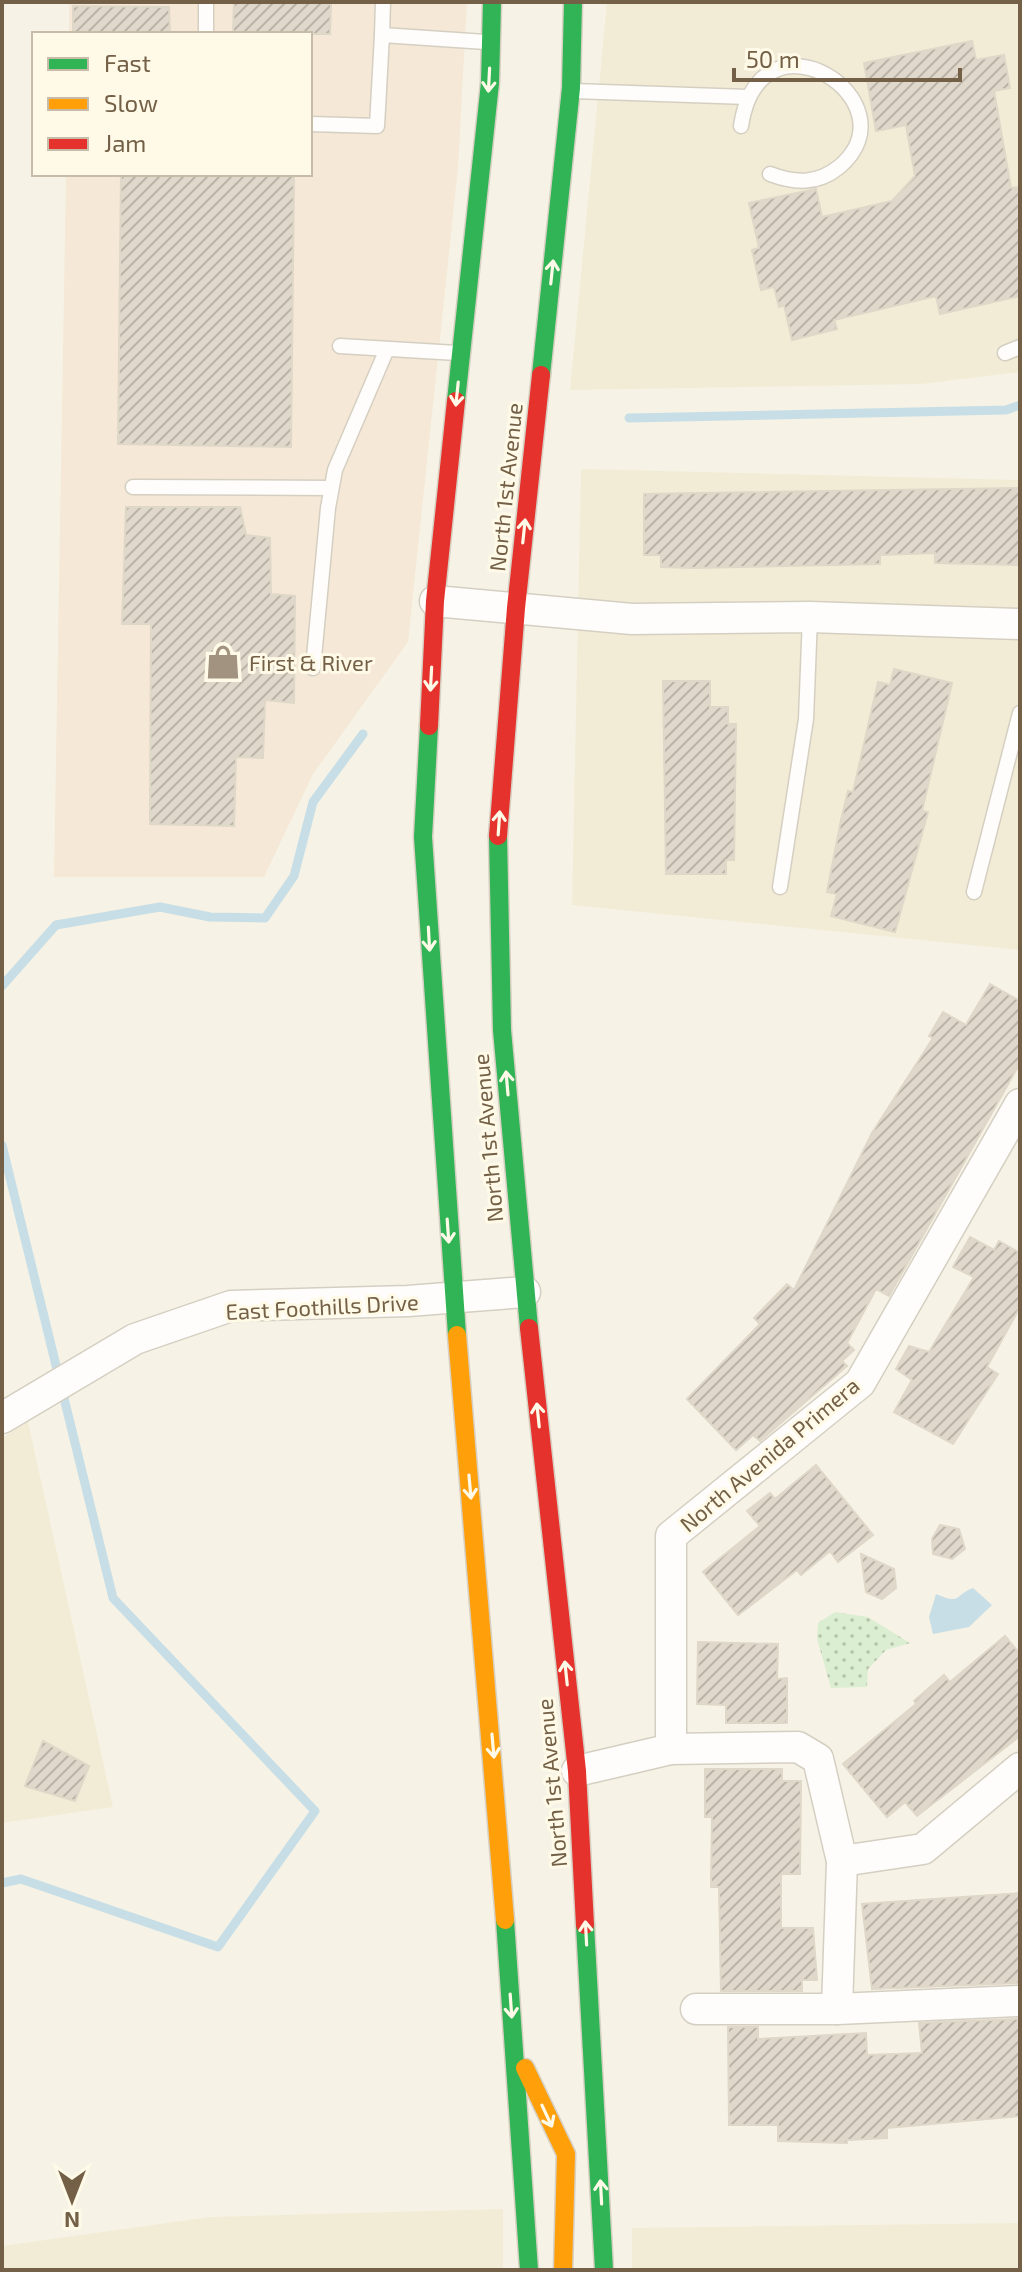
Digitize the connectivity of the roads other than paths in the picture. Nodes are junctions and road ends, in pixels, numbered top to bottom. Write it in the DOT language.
graph roads {
  1 [pos="206,2"];
  2 [pos="383,2"];
  3 [pos="492,2"];
  4 [pos="573,2"];
  5 [pos="206,32"];
  6 [pos="382,35"];
  7 [pos="491,43"];
  8 [pos="571,91"];
  9 [pos="748,97"];
  10 [pos="312,124"];
  11 [pos="741,126"];
  12 [pos="770,174"];
  13 [pos="340,346"];
  14 [pos="1020,347"];
  15 [pos="387,349"];
  16 [pos="1005,353"];
  17 [pos="461,354"];
  18 [pos="133,487"];
  19 [pos="331,488"];
  20 [pos="435,601"];
  21 [pos="516,608"];
  22 [pos="810,617"];
  23 [pos="1020,624"];
  24 [pos="313,668"];
  25 [pos="1020,713"];
  26 [pos="780,887"];
  27 [pos="974,892"];
  28 [pos="1020,1104"];
  29 [pos="525,1292"];
  30 [pos="453,1298"];
  31 [pos="2,1418"];
  32 [pos="671,1749"];
  33 [pos="1020,1768"];
  34 [pos="577,1771"];
  35 [pos="842,1861"];
  36 [pos="1020,2001"];
  37 [pos="696,2009"];
  38 [pos="837,2009"];
  39 [pos="514,2045"];
  40 [pos="529,2270"];
  41 [pos="563,2270"];
  42 [pos="604,2270"];
  1 -- 5 [label="lane"];
  2 -- 6 [label="lane"];
  3 -- 7 [label="main road, North 1st Avenue"];
  4 -- 8 [label="main road, North 1st Avenue"];
  6 -- 7 [label="lane"];
  6 -- 10 [label="lane"];
  7 -- 17 [label="main road, North 1st Avenue, one-way"];
  8 -- 9 [label="lane"];
  21 -- 8 [label="main road, North 1st Avenue, one-way"];
  9 -- 11 [label="lane"];
  9 -- 12 [label="lane"];
  13 -- 15 [label="lane"];
  14 -- 16 [label="lane"];
  15 -- 17 [label="lane"];
  15 -- 19 [label="lane"];
  17 -- 20 [label="main road, North 1st Avenue, one-way"];
  18 -- 19 [label="lane"];
  19 -- 24 [label="lane"];
  20 -- 21 [label="street"];
  20 -- 30 [label="main road, North 1st Avenue, one-way"];
  21 -- 22 [label="street"];
  29 -- 21 [label="main road, North 1st Avenue, one-way"];
  22 -- 23 [label="street"];
  22 -- 26 [label="lane"];
  25 -- 27 [label="lane"];
  28 -- 32 [label="street, North Avenida Primera"];
  29 -- 30 [label="street, East Foothills Drive"];
  34 -- 29 [label="main road, North 1st Avenue, one-way"];
  30 -- 31 [label="street, East Foothills Drive"];
  30 -- 39 [label="main road, North 1st Avenue, one-way"];
  32 -- 34 [label="street"];
  32 -- 35 [label="street"];
  33 -- 35 [label="street"];
  42 -- 34 [label="main road, North 1st Avenue, one-way"];
  35 -- 38 [label="street"];
  36 -- 38 [label="street"];
  37 -- 38 [label="street"];
  39 -- 40 [label="main road, North 1st Avenue"];
  39 -- 41 [label="main road, one-way"];
}
